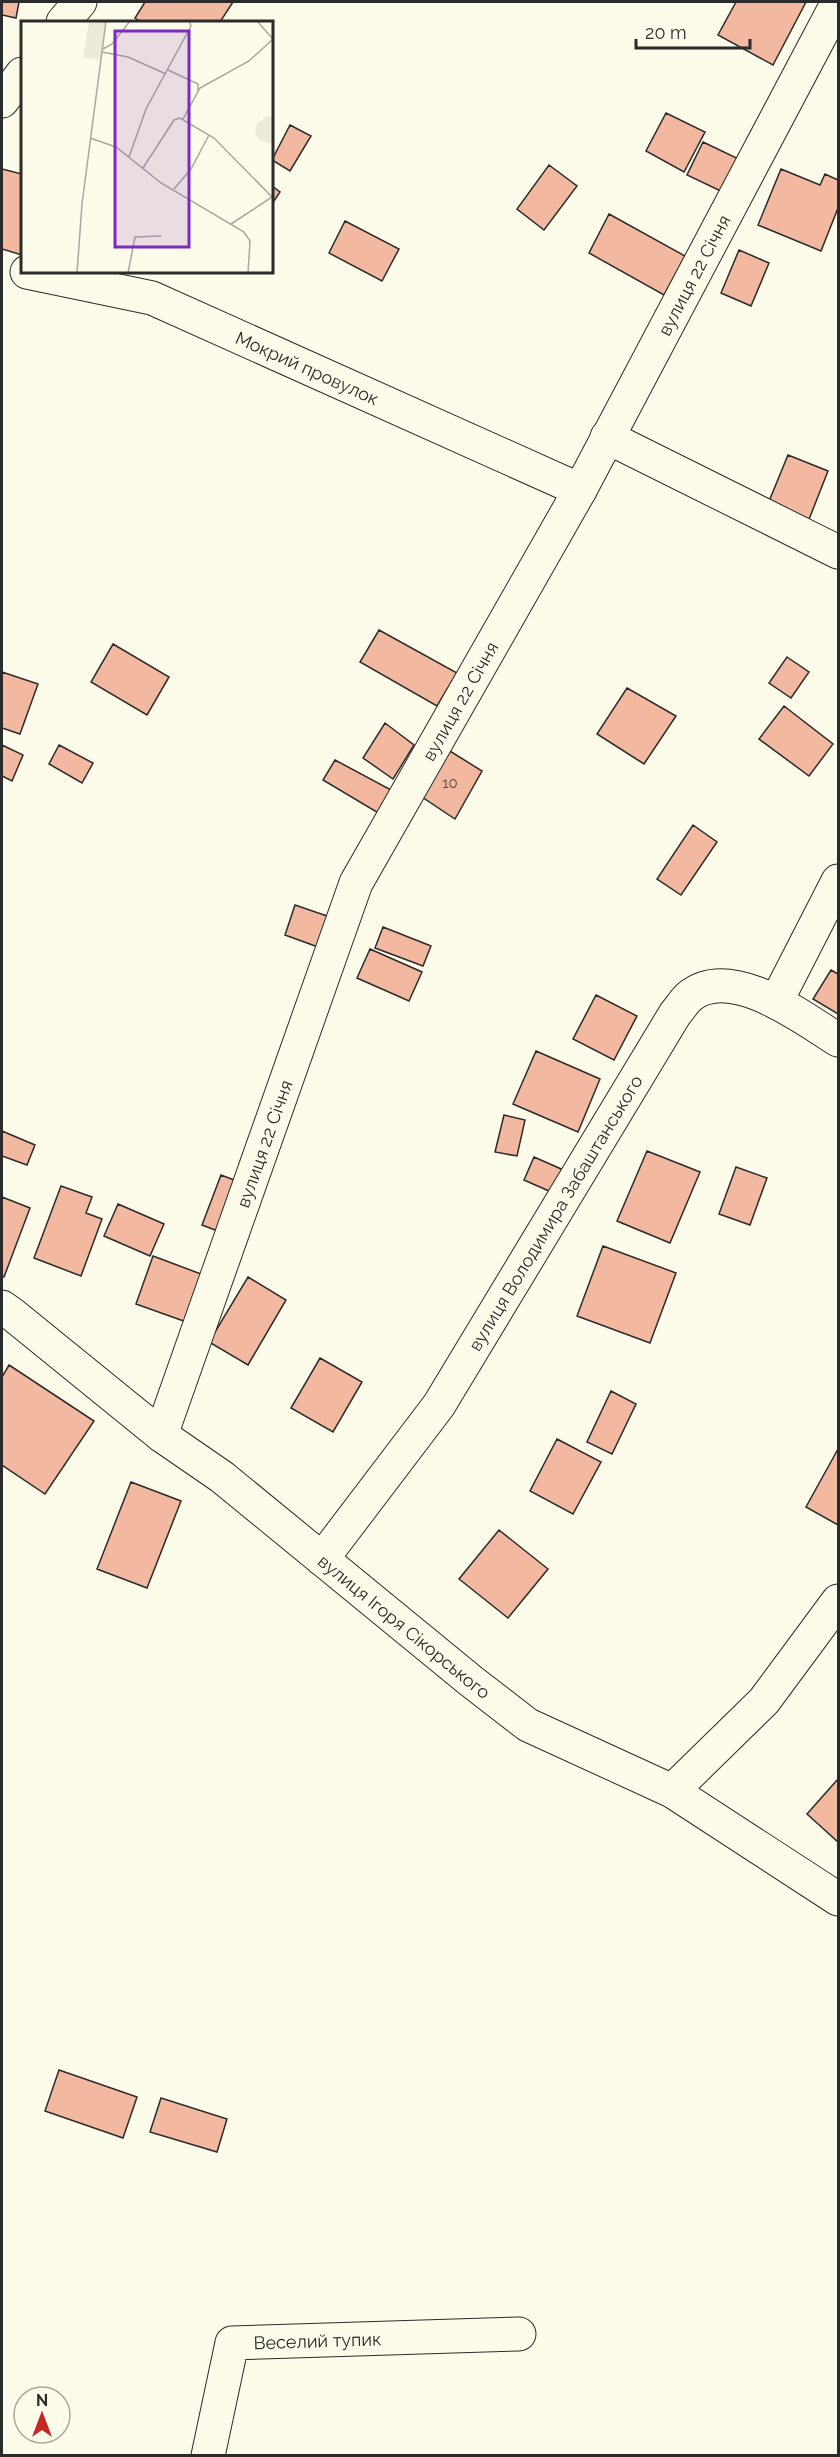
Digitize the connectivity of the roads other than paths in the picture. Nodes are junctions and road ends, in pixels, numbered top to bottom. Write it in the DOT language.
graph roads {
  1 [pos="80,2"];
  2 [pos="838,2"];
  3 [pos="64,21"];
  4 [pos="21,75"];
  5 [pos="2,101"];
  6 [pos="2,266"];
  7 [pos="21,270"];
  8 [pos="32,273"];
  9 [pos="607,437"];
  10 [pos="580,490"];
  11 [pos="838,552"];
  12 [pos="838,881"];
  13 [pos="776,1002"];
  14 [pos="838,1040"];
  15 [pos="2,1307"];
  16 [pos="162,1435"];
  17 [pos="322,1559"];
  18 [pos="838,1601"];
  19 [pos="672,1791"];
  20 [pos="838,1899"];
  21 [pos="519,2334"];
  22 [pos="208,2456"];
  1 -- 3 [label="street"];
  2 -- 9 [label="street, вулиця 22 Січня"];
  4 -- 5 [label="street"];
  6 -- 7 [label="street"];
  8 -- 10 [label="street, Мокрий провулок"];
  9 -- 10 [label="street, вулиця 22 Січня"];
  9 -- 11 [label="street"];
  10 -- 16 [label="street, вулиця 22 Січня"];
  12 -- 13 [label="street"];
  13 -- 14 [label="street, вулиця Володимира Забаштанського"];
  13 -- 17 [label="street, вулиця Володимира Забаштанського"];
  15 -- 16 [label="street, вулиця Ігоря Сікорського"];
  16 -- 17 [label="street, вулиця Ігоря Сікорського"];
  17 -- 19 [label="street, вулиця Ігоря Сікорського"];
  18 -- 19 [label="street"];
  19 -- 20 [label="street, вулиця Ігоря Сікорського"];
  21 -- 22 [label="street, Веселий тупик"];
}
